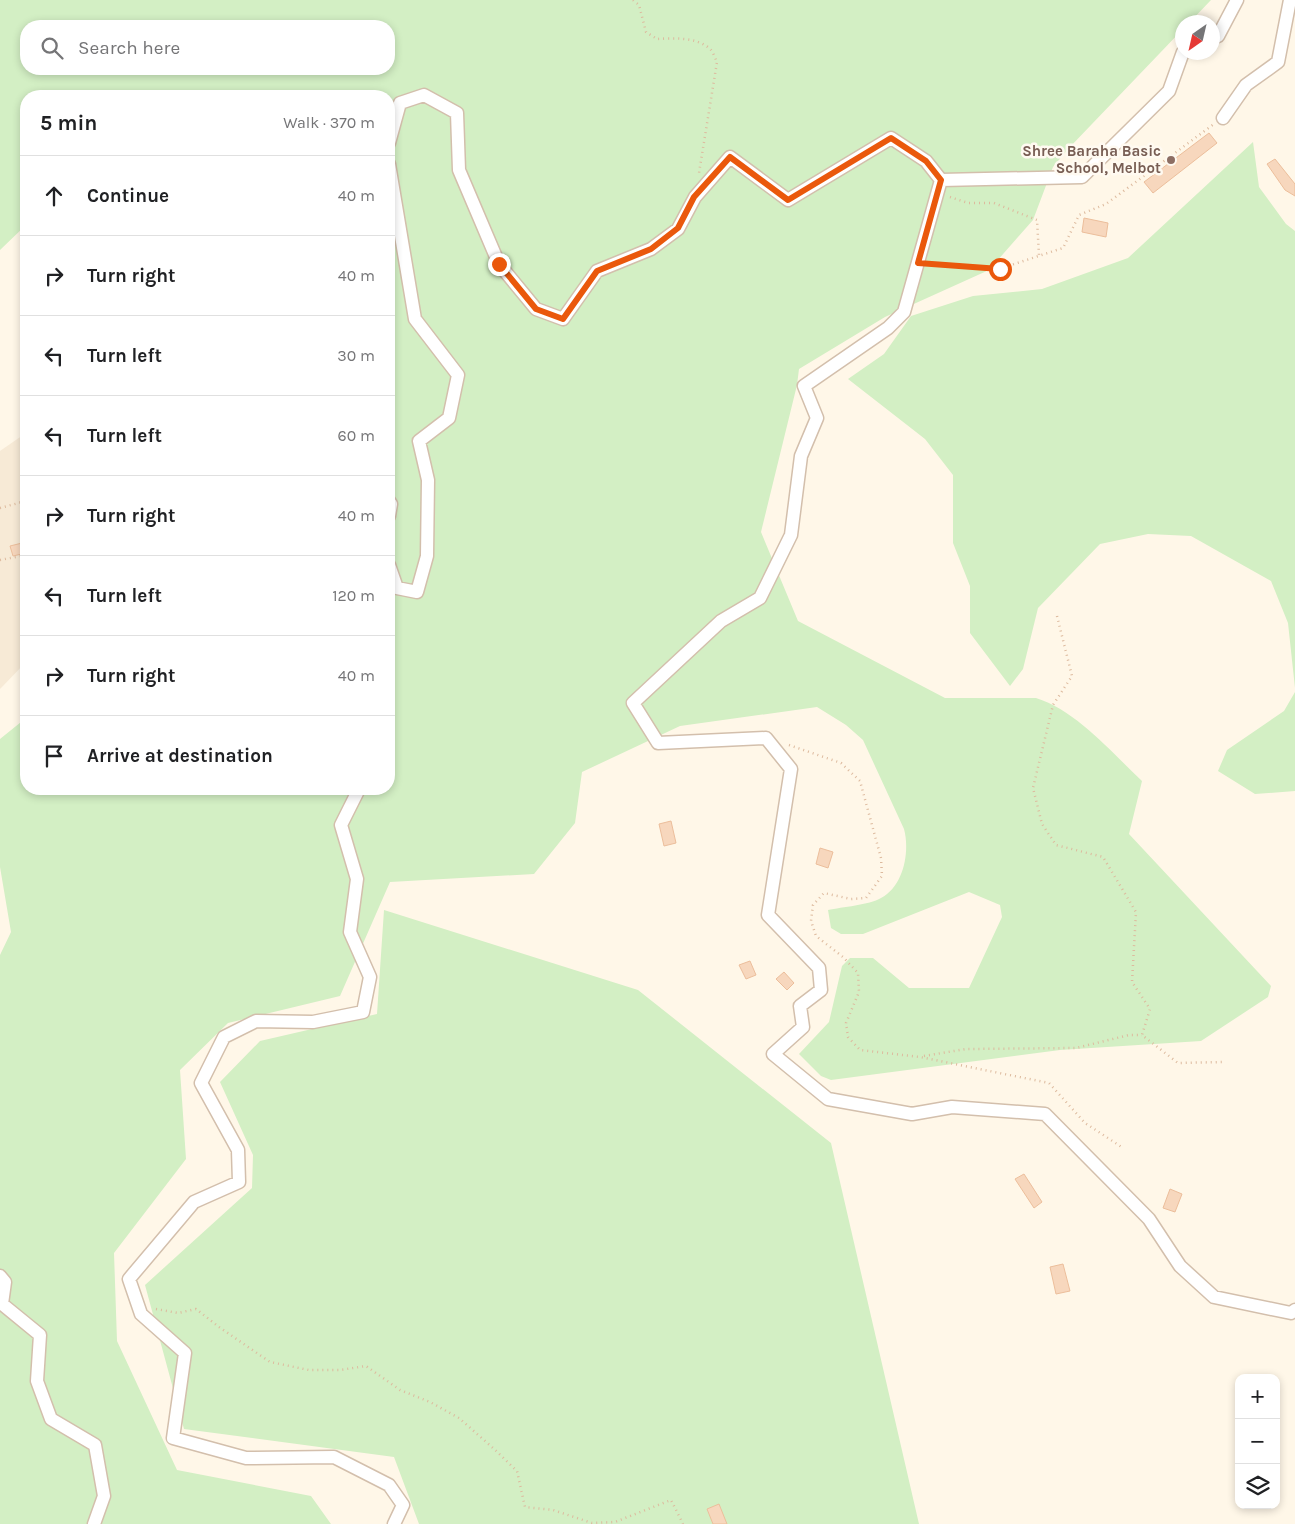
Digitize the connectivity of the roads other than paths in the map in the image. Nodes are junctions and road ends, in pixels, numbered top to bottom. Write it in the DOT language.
graph roads {
  1 [pos="1236,0"];
  2 [pos="1290,0"];
  3 [pos="1220,32"];
  4 [pos="1180,60"];
  5 [pos="1223,118"];
  6 [pos="395,121"];
  7 [pos="941,180"];
  8 [pos="395,200"];
  9 [pos="395,582"];
  10 [pos="356,795"];
  11 [pos="0,1276"];
  12 [pos="1295,1310"];
  13 [pos="94,1524"];
  14 [pos="394,1524"];
  1 -- 3 [label="street"];
  2 -- 5 [label="street"];
  4 -- 7 [label="street"];
  6 -- 7 [label="street"];
  7 -- 12 [label="street"];
  8 -- 9 [label="street"];
  10 -- 14 [label="street"];
  11 -- 13 [label="street"];
}
